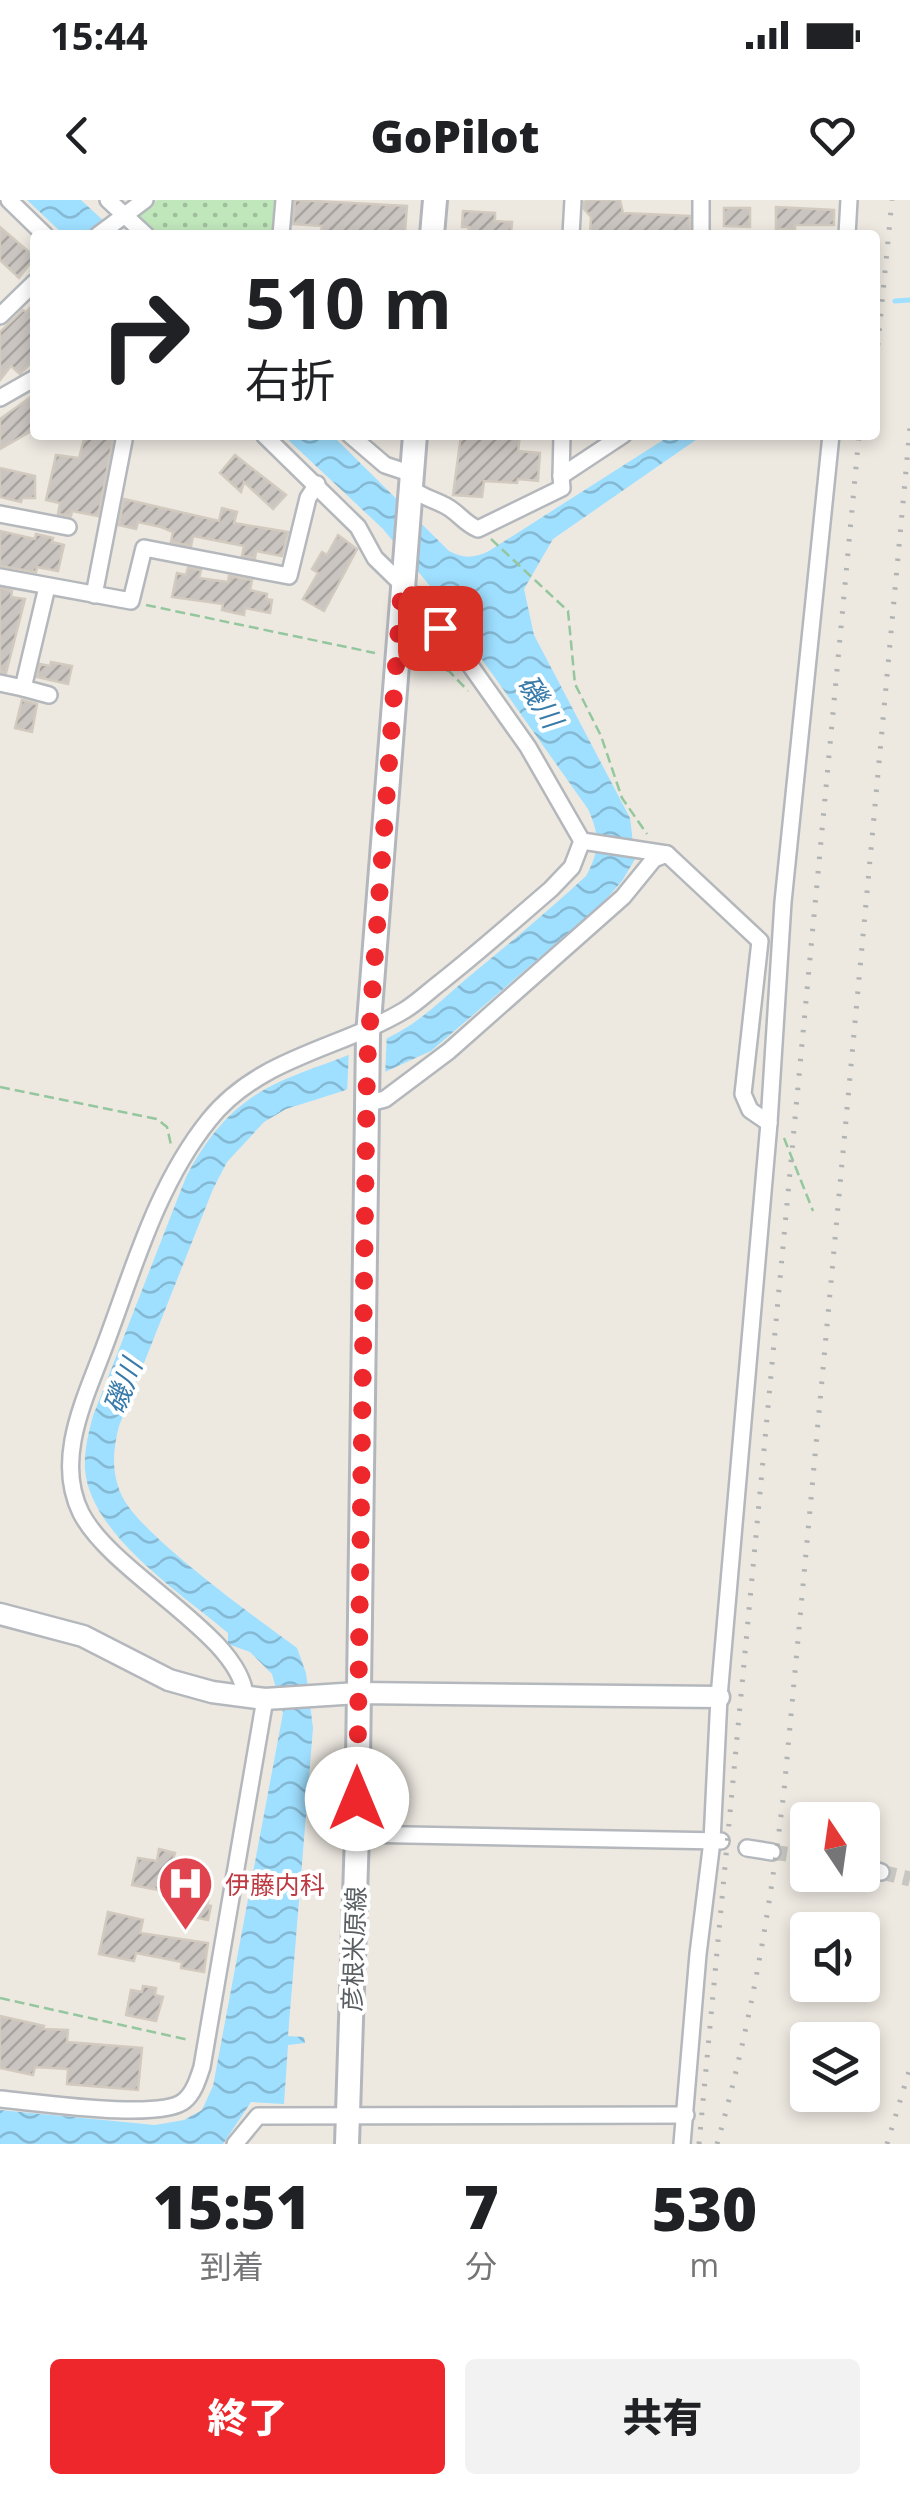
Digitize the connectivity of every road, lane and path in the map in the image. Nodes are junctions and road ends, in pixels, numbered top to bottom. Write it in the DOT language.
graph roads {
  1 [pos="8,200"];
  2 [pos="108,200"];
  3 [pos="145,200"];
  4 [pos="284,200"];
  5 [pos="436,200"];
  6 [pos="573,200"];
  7 [pos="701,200"];
  8 [pos="848,200"];
  9 [pos="119,219"];
  10 [pos="40,230"];
  11 [pos="105,230"];
  12 [pos="138,230"];
  13 [pos="281,230"];
  14 [pos="433,230"];
  15 [pos="571,230"];
  16 [pos="701,230"];
  17 [pos="847,230"];
  18 [pos="30,285"];
  19 [pos="3,304"];
  20 [pos="30,381"];
  21 [pos="0,398"];
  22 [pos="124,440"];
  23 [pos="269,440"];
  24 [pos="356,440"];
  25 [pos="415,440"];
  26 [pos="562,440"];
  27 [pos="615,440"];
  28 [pos="831,440"];
  29 [pos="561,476"];
  30 [pos="317,484"];
  31 [pos="411,486"];
  32 [pos="0,514"];
  33 [pos="68,528"];
  34 [pos="493,540"];
  35 [pos="0,577"];
  36 [pos="402,579"];
  37 [pos="47,587"];
  38 [pos="94,594"];
  39 [pos="131,601"];
  40 [pos="375,652"];
  41 [pos="417,663"];
  42 [pos="0,683"];
  43 [pos="24,688"];
  44 [pos="49,696"];
  45 [pos="475,700"];
  46 [pos="586,842"];
  47 [pos="661,853"];
  48 [pos="368,1031"];
  49 [pos="0,1086"];
  50 [pos="366,1099"];
  51 [pos="768,1124"];
  52 [pos="783,1136"];
  53 [pos="171,1181"];
  54 [pos="813,1211"];
  55 [pos="0,1614"];
  56 [pos="358,1694"];
  57 [pos="719,1697"];
  58 [pos="260,1698"];
  59 [pos="357,1834"];
  60 [pos="717,1841"];
  61 [pos="747,1848"];
  62 [pos="772,1852"];
  63 [pos="0,1998"];
  64 [pos="205,2044"];
  65 [pos="0,2099"];
  66 [pos="348,2115"];
  67 [pos="686,2115"];
  68 [pos="235,2144"];
  69 [pos="347,2144"];
  70 [pos="682,2144"];
  1 -- 10 [label="street"];
  2 -- 9 [label="street"];
  3 -- 9 [label="street"];
  4 -- 13 [label="street"];
  5 -- 14 [label="main road"];
  6 -- 15 [label="street"];
  7 -- 16 [label="street"];
  8 -- 17 [label="street"];
  9 -- 11 [label="street"];
  9 -- 12 [label="street"];
  18 -- 19 [label="street"];
  20 -- 21 [label="street"];
  22 -- 38 [label="street"];
  23 -- 30 [label="street"];
  24 -- 31 [label="street"];
  25 -- 31 [label="main road, 彦根米原線"];
  26 -- 29 [label="street"];
  27 -- 29 [label="street"];
  28 -- 51 [label="street"];
  29 -- 31 [label="street"];
  30 -- 36 [label="street"];
  30 -- 39 [label="street"];
  31 -- 36 [label="main road, 彦根米原線"];
  32 -- 33 [label="street"];
  34 -- 47 [label="path"];
  35 -- 37 [label="street"];
  36 -- 46 [label="street"];
  36 -- 48 [label="main road, 彦根米原線"];
  37 -- 38 [label="street"];
  37 -- 43 [label="street"];
  38 -- 39 [label="street"];
  39 -- 40 [label="path"];
  41 -- 45 [label="path"];
  42 -- 43 [label="street"];
  43 -- 44 [label="street"];
  46 -- 47 [label="street"];
  46 -- 48 [label="street"];
  47 -- 50 [label="street"];
  47 -- 51 [label="street"];
  48 -- 50 [label="main road, 彦根米原線"];
  48 -- 53 [label="street"];
  49 -- 53 [label="path"];
  50 -- 56 [label="main road, 彦根米原線"];
  51 -- 57 [label="street"];
  52 -- 54 [label="path"];
  53 -- 58 [label="street"];
  55 -- 58 [label="street"];
  56 -- 57 [label="street"];
  56 -- 58 [label="street"];
  56 -- 59 [label="main road, 彦根米原線"];
  57 -- 60 [label="street"];
  58 -- 64 [label="street"];
  59 -- 60 [label="street"];
  59 -- 66 [label="main road, 彦根米原線"];
  60 -- 67 [label="street"];
  61 -- 62 [label="street"];
  63 -- 64 [label="path"];
  64 -- 65 [label="street"];
  66 -- 67 [label="street"];
  66 -- 68 [label="street"];
  66 -- 69 [label="main road, 彦根米原線"];
  67 -- 70 [label="street"];
}
